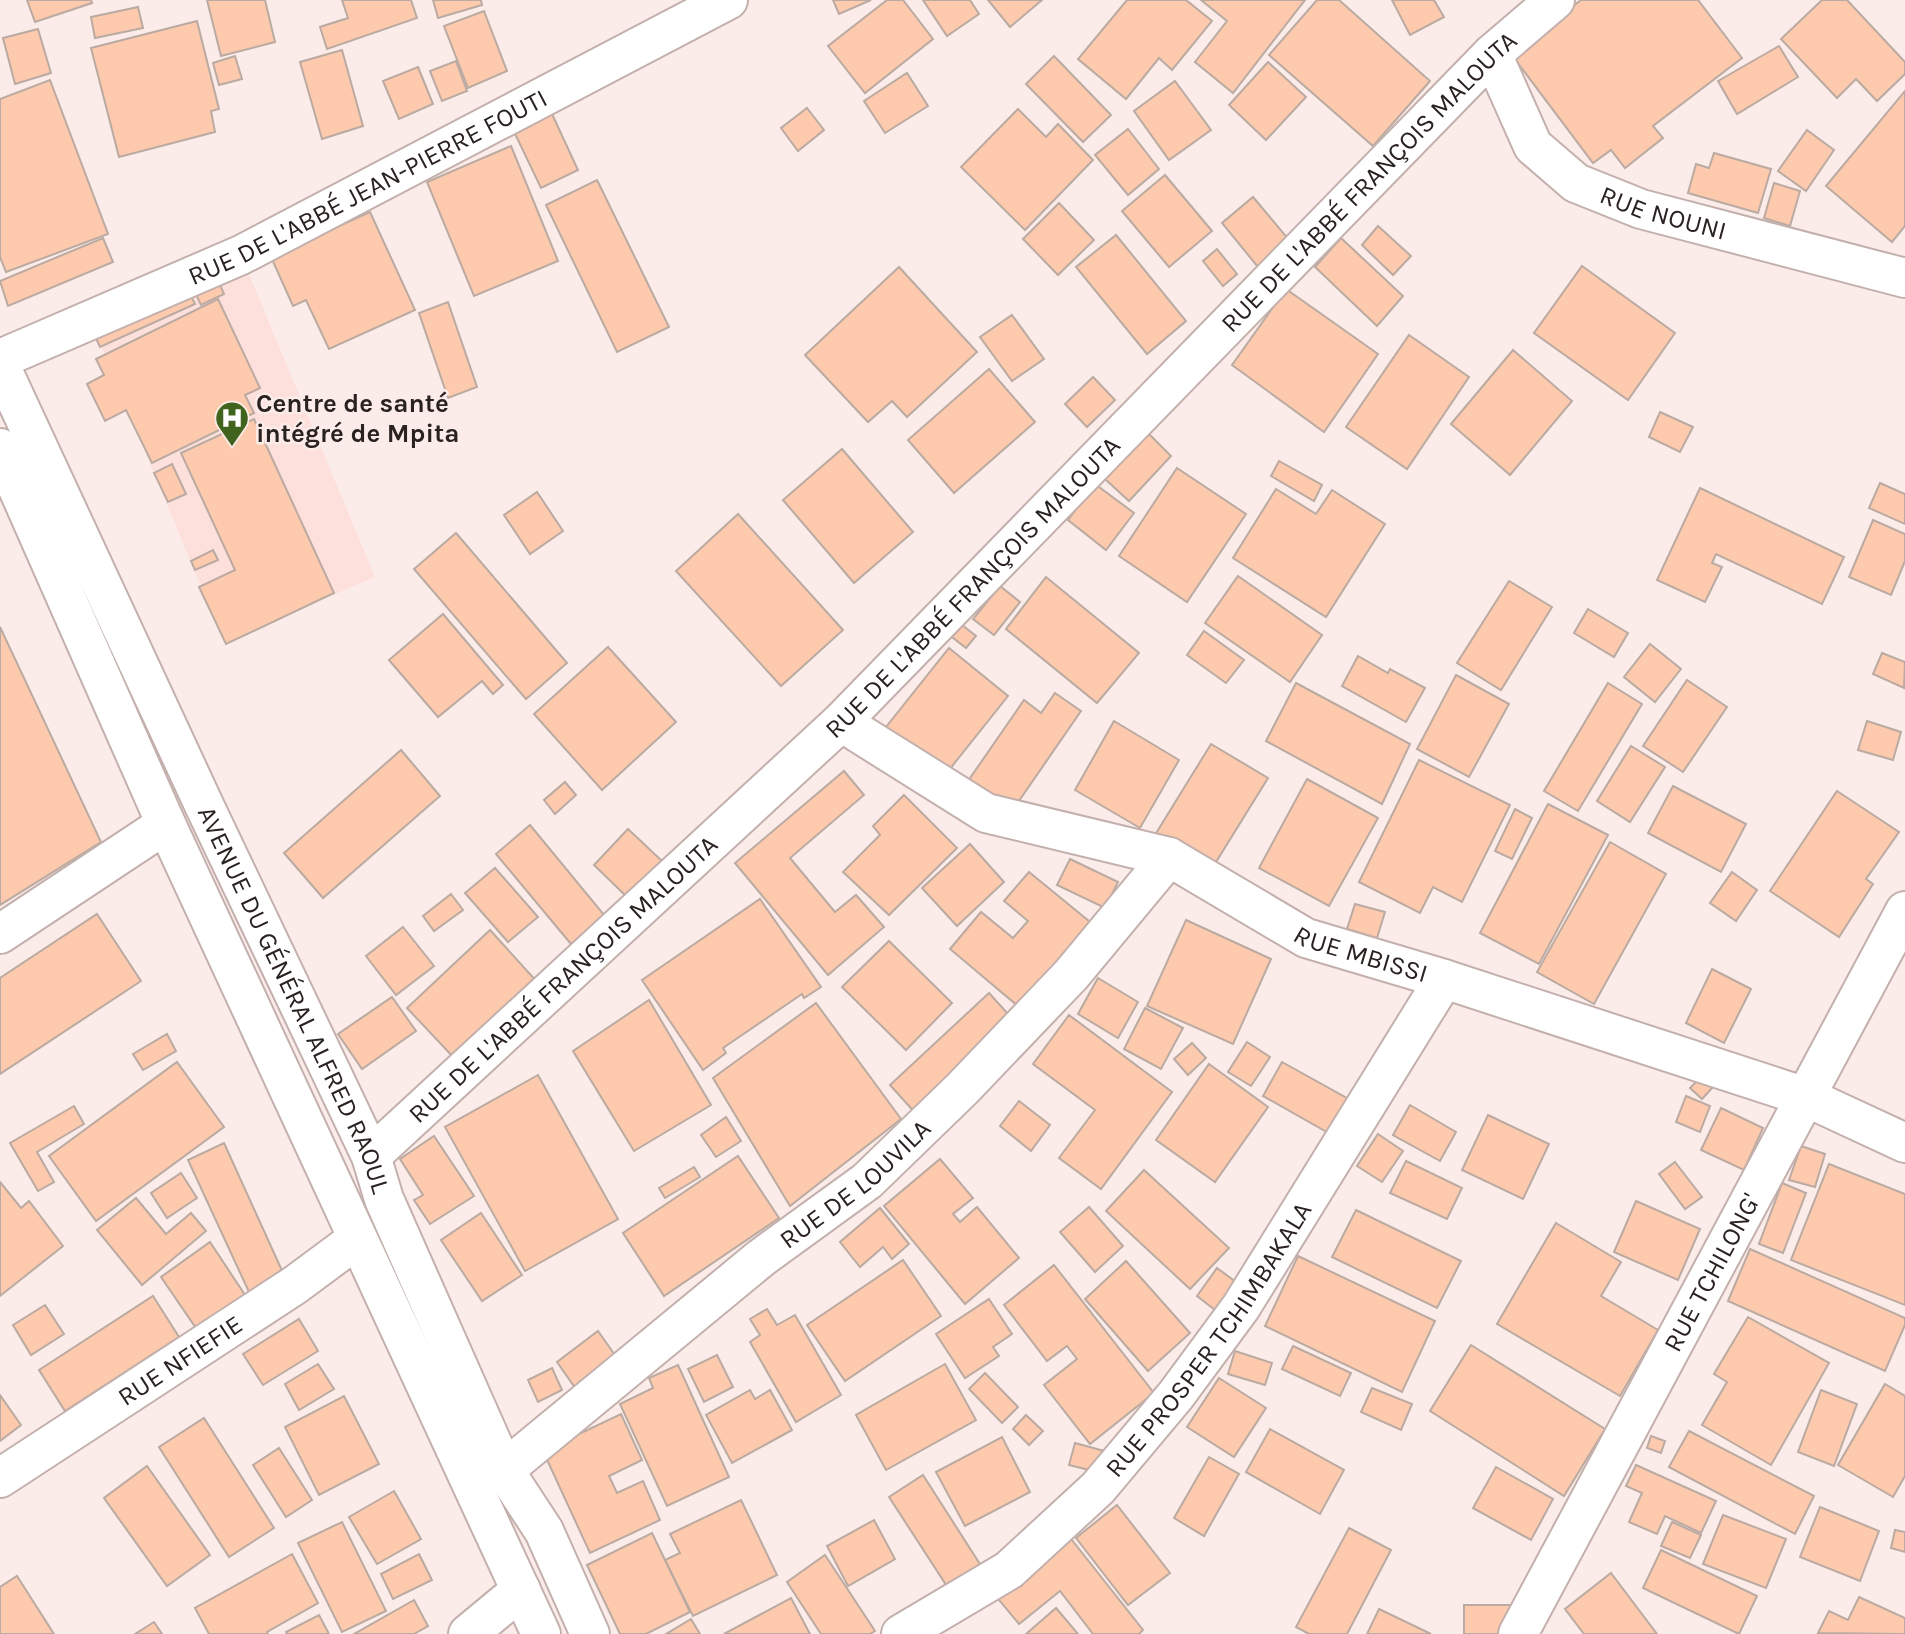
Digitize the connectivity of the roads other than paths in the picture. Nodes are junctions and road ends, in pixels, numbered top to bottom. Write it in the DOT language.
graph roads {
  1 [pos="728,0"];
  2 [pos="1555,0"];
  3 [pos="1492,54"];
  4 [pos="1905,278"];
  5 [pos="0,359"];
  6 [pos="0,365"];
  7 [pos="0,449"];
  8 [pos="841,722"];
  9 [pos="166,824"];
  10 [pos="1169,857"];
  11 [pos="1905,911"];
  12 [pos="0,934"];
  13 [pos="1444,979"];
  14 [pos="1805,1097"];
  15 [pos="1905,1143"];
  16 [pos="371,1156"];
  17 [pos="357,1238"];
  18 [pos="504,1470"];
  19 [pos="0,1478"];
  20 [pos="521,1590"];
  21 [pos="468,1634"];
  22 [pos="541,1634"];
  23 [pos="590,1634"];
  24 [pos="901,1634"];
  25 [pos="1518,1634"];
  1 -- 5 [label="street, RUE DE L'ABBÉ JEAN-PIERRE FOUTI"];
  2 -- 3 [label="street, RUE DE L'ABBÉ FRANÇOIS MALOUTA"];
  3 -- 4 [label="street, RUE NOUNI"];
  3 -- 8 [label="street, RUE DE L'ABBÉ FRANÇOIS MALOUTA"];
  6 -- 16 [label="street, AVENUE DU GÉNÉRAL ALFRED RAOUL"];
  7 -- 9 [label="street"];
  8 -- 10 [label="street, RUE MBISSI"];
  8 -- 16 [label="street, RUE DE L'ABBÉ FRANÇOIS MALOUTA"];
  9 -- 12 [label="street"];
  9 -- 17 [label="street"];
  10 -- 13 [label="street, RUE MBISSI"];
  10 -- 18 [label="street, RUE DE LOUVILA"];
  11 -- 14 [label="street, RUE TCHILONG'"];
  13 -- 14 [label="street, RUE MBISSI"];
  13 -- 24 [label="street, RUE PROSPER TCHIMBAKALA"];
  14 -- 15 [label="street, RUE MBISSI"];
  14 -- 25 [label="street, RUE TCHILONG'"];
  16 -- 18 [label="street, AVENUE DU GÉNÉRAL ALFRED RAOUL"];
  17 -- 19 [label="street, RUE NFIEFIE"];
  17 -- 20 [label="street"];
  18 -- 23 [label="street, AVENUE DU GÉNÉRAL ALFRED RAOUL"];
  20 -- 21 [label="street"];
  20 -- 22 [label="street"];
}
